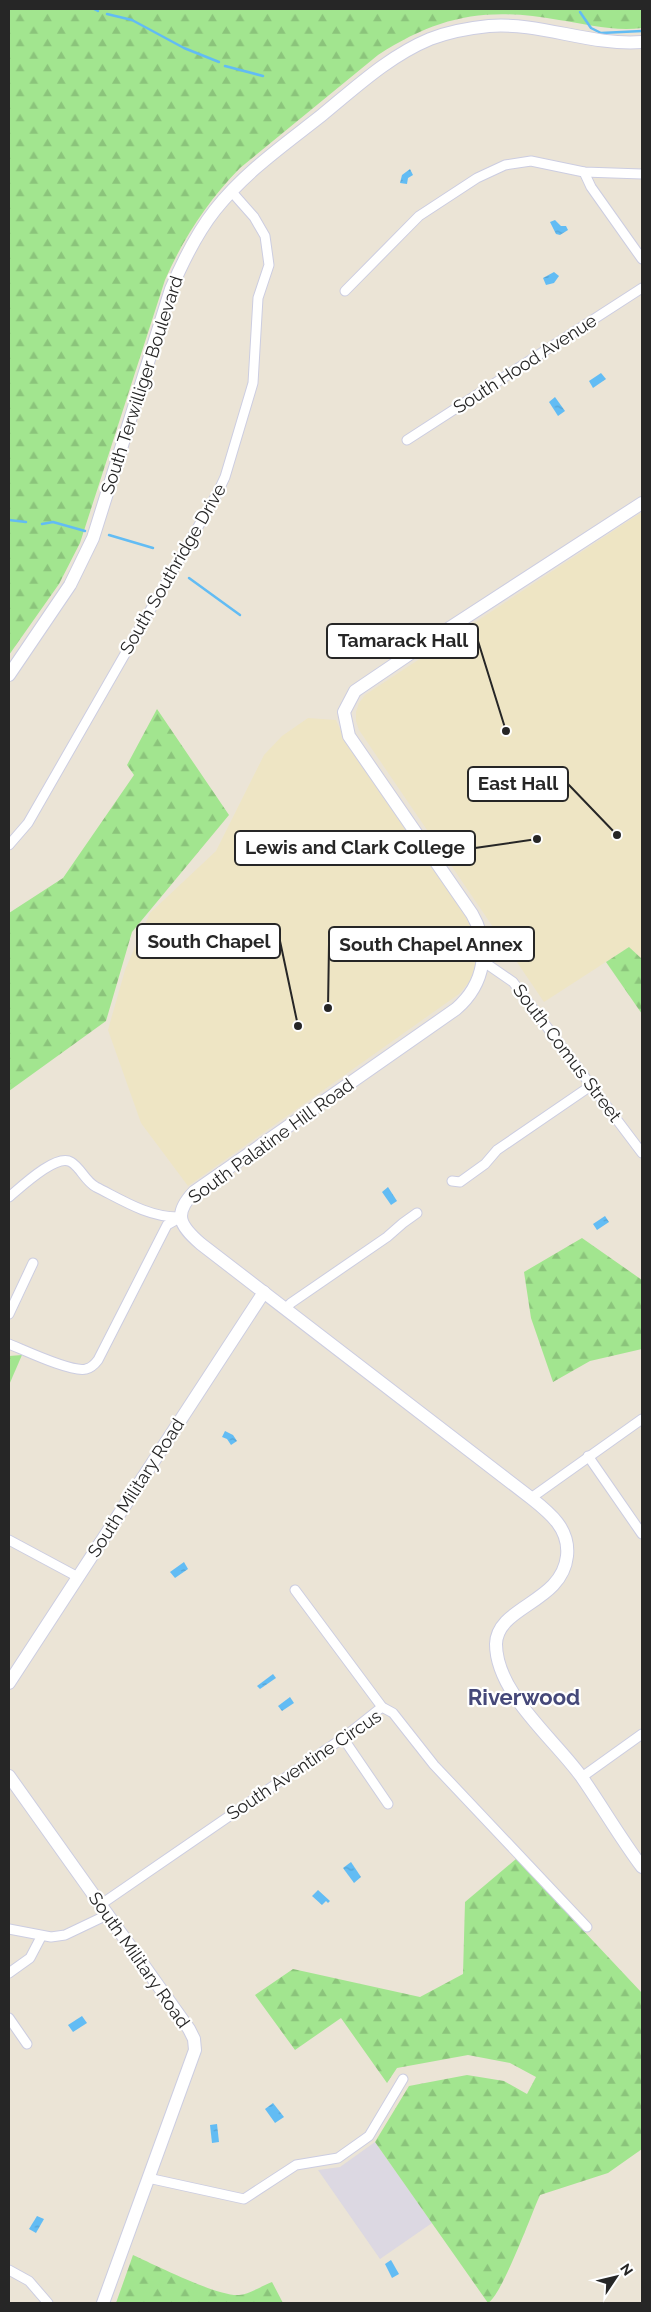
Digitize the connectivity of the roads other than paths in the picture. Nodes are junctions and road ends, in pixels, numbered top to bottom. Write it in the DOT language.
graph roads {
  1 [pos="642,42"];
  2 [pos="584,172"];
  3 [pos="642,174"];
  4 [pos="231,191"];
  5 [pos="642,259"];
  6 [pos="642,288"];
  7 [pos="346,291"];
  8 [pos="407,440"];
  9 [pos="642,503"];
  10 [pos="9,676"];
  11 [pos="9,845"];
  12 [pos="484,962"];
  13 [pos="592,1085"];
  14 [pos="642,1153"];
  15 [pos="452,1181"];
  16 [pos="9,1197"];
  17 [pos="417,1213"];
  18 [pos="180,1217"];
  19 [pos="33,1264"];
  20 [pos="264,1292"];
  21 [pos="286,1308"];
  22 [pos="9,1314"];
  23 [pos="9,1344"];
  24 [pos="642,1419"];
  25 [pos="588,1456"];
  26 [pos="531,1498"];
  27 [pos="642,1534"];
  28 [pos="9,1540"];
  29 [pos="78,1577"];
  30 [pos="295,1590"];
  31 [pos="9,1683"];
  32 [pos="382,1707"];
  33 [pos="642,1734"];
  34 [pos="342,1738"];
  35 [pos="9,1776"];
  36 [pos="582,1777"];
  37 [pos="388,1804"];
  38 [pos="642,1867"];
  39 [pos="103,1910"];
  40 [pos="587,1927"];
  41 [pos="9,1930"];
  42 [pos="40,1937"];
  43 [pos="9,1973"];
  44 [pos="9,2018"];
  45 [pos="27,2044"];
  46 [pos="403,2079"];
  47 [pos="148,2178"];
  48 [pos="9,2270"];
  49 [pos="48,2303"];
  50 [pos="103,2303"];
  1 -- 4 [label="street, South Terwilliger Boulevard"];
  2 -- 3 [label="street"];
  2 -- 5 [label="street"];
  2 -- 7 [label="street"];
  4 -- 10 [label="street, South Terwilliger Boulevard"];
  4 -- 11 [label="street, South Southridge Drive"];
  6 -- 8 [label="street, South Hood Avenue"];
  9 -- 12 [label="street, South Palatine Hill Road"];
  12 -- 13 [label="street, South Comus Street"];
  12 -- 18 [label="street, South Palatine Hill Road"];
  13 -- 14 [label="street, South Comus Street"];
  13 -- 15 [label="street"];
  16 -- 18 [label="street"];
  17 -- 21 [label="street"];
  18 -- 20 [label="street, South Palatine Hill Road"];
  18 -- 23 [label="street"];
  19 -- 22 [label="street"];
  20 -- 21 [label="street, South Palatine Hill Road"];
  20 -- 29 [label="street, South Military Road"];
  21 -- 26 [label="street, South Palatine Hill Road"];
  24 -- 25 [label="street"];
  25 -- 26 [label="street"];
  25 -- 27 [label="street"];
  26 -- 36 [label="street, South Palatine Hill Road"];
  28 -- 29 [label="street"];
  29 -- 31 [label="street, South Military Road"];
  30 -- 32 [label="street"];
  32 -- 34 [label="street, South Aventine Circus"];
  32 -- 40 [label="street, South Aventine Circus"];
  33 -- 36 [label="street"];
  34 -- 37 [label="street"];
  34 -- 39 [label="street, South Aventine Circus"];
  35 -- 39 [label="street, South Military Road"];
  36 -- 38 [label="street, South Palatine Hill Road"];
  39 -- 42 [label="street, South Aventine Circus"];
  39 -- 47 [label="street, South Military Road"];
  41 -- 42 [label="street, South Aventine Circus"];
  42 -- 43 [label="street"];
  44 -- 45 [label="street"];
  46 -- 47 [label="street"];
  47 -- 50 [label="street, South Military Road"];
  48 -- 49 [label="street"];
}
